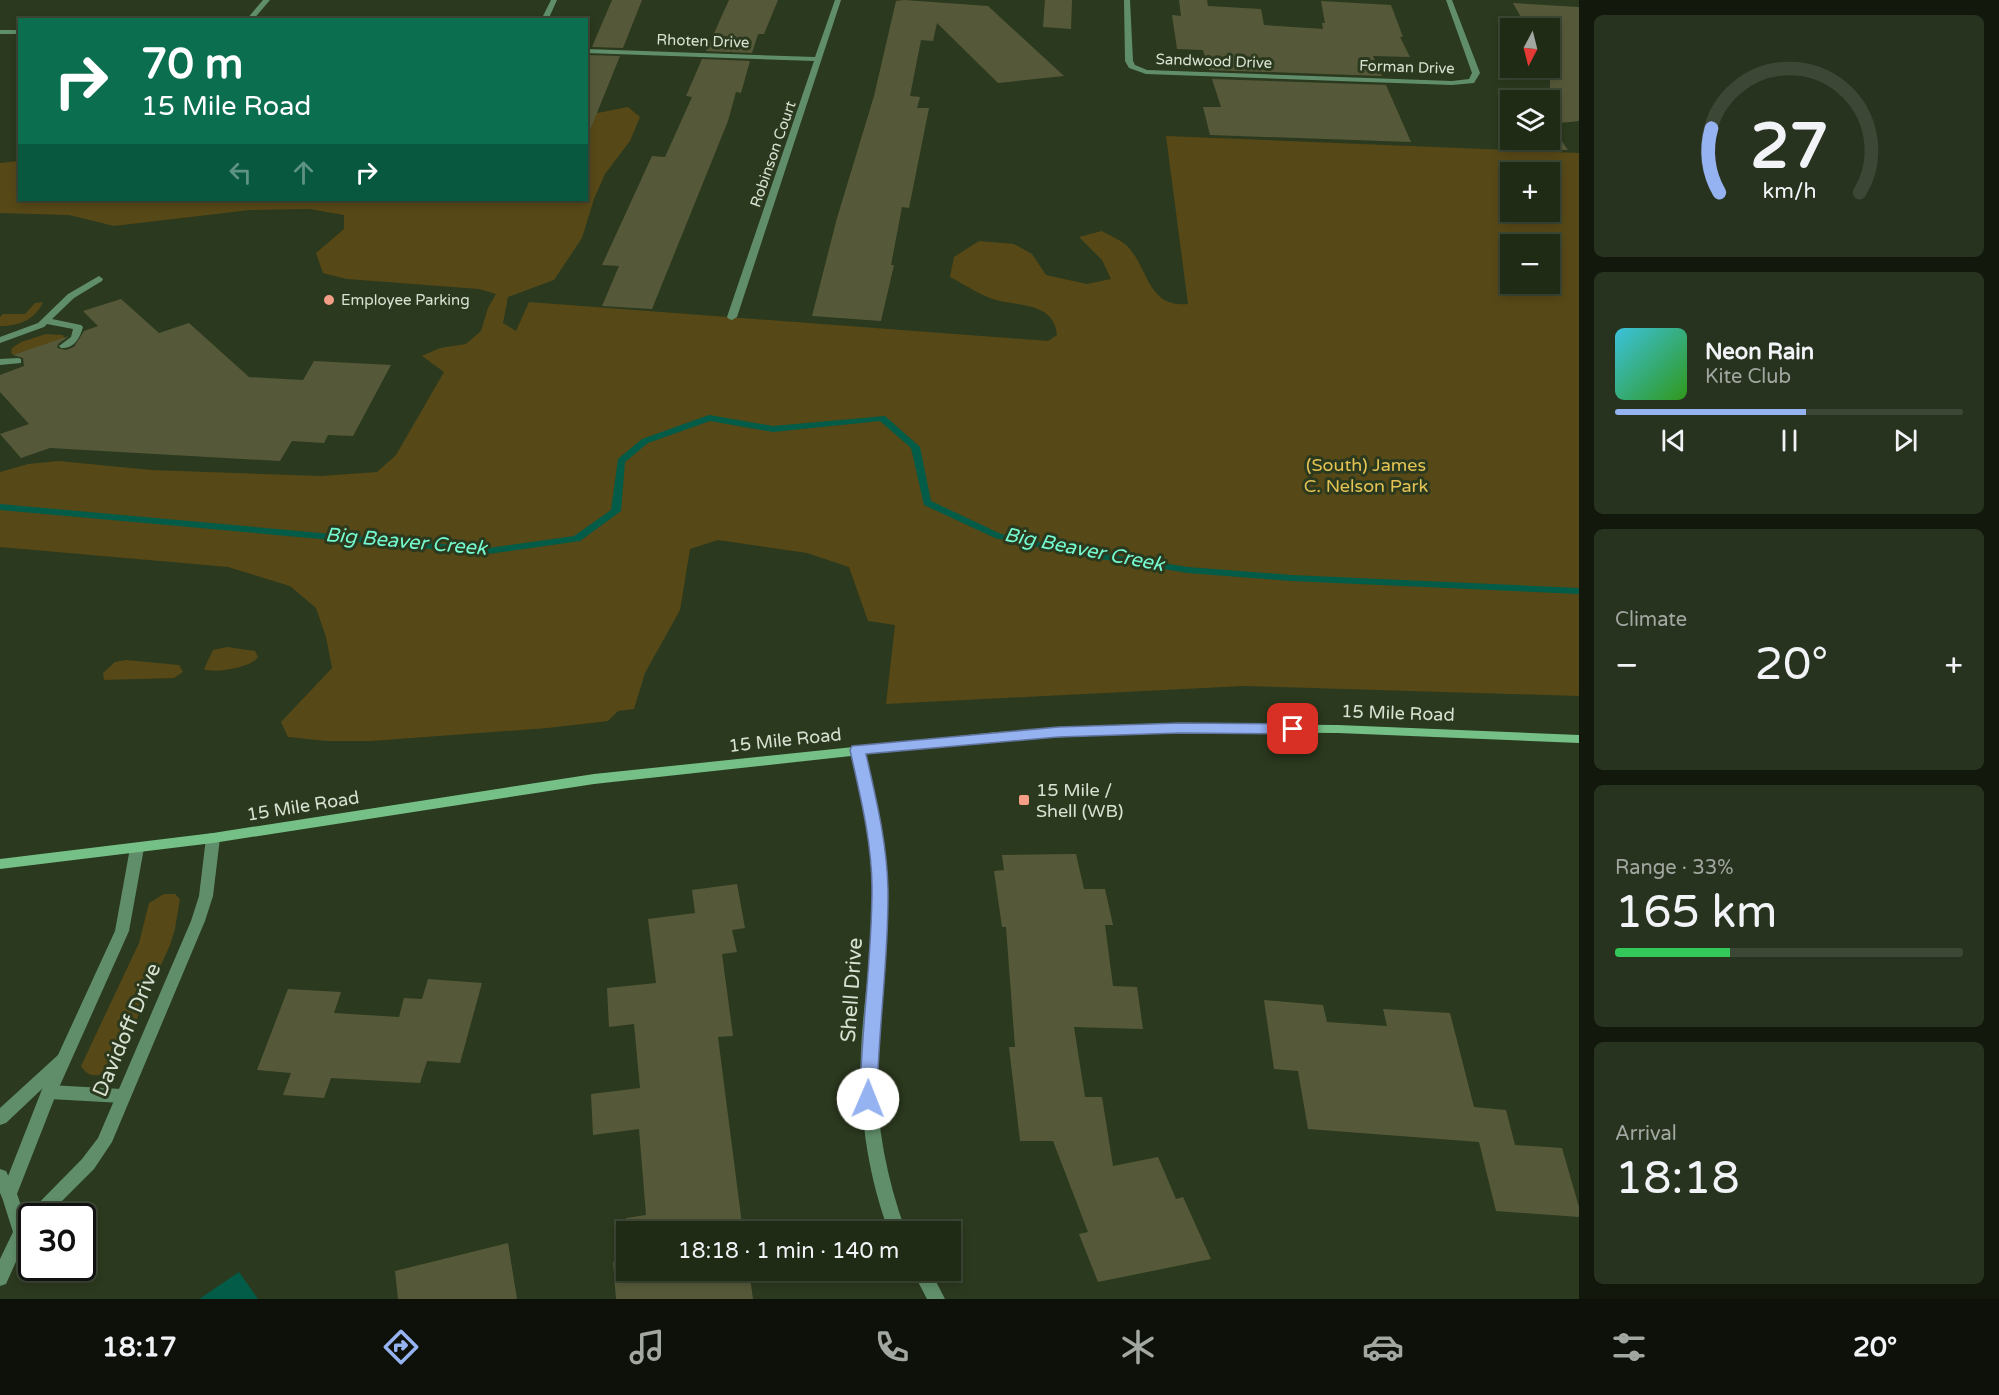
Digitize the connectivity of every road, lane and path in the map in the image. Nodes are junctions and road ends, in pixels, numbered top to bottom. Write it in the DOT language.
graph roads {
  1 [pos="267,0"];
  2 [pos="554,0"];
  3 [pos="838,0"];
  4 [pos="1127,0"];
  5 [pos="1449,0"];
  6 [pos="251,18"];
  7 [pos="545,18"];
  8 [pos="0,32"];
  9 [pos="18,32"];
  10 [pos="588,51"];
  11 [pos="819,59"];
  12 [pos="1292,77"];
  13 [pos="99,279"];
  14 [pos="732,316"];
  15 [pos="47,321"];
  16 [pos="0,340"];
  17 [pos="64,346"];
  18 [pos="18,361"];
  19 [pos="0,362"];
  20 [pos="1579,739"];
  21 [pos="857,750"];
  22 [pos="213,838"];
  23 [pos="137,848"];
  24 [pos="0,864"];
  25 [pos="66,1057"];
  26 [pos="49,1092"];
  27 [pos="122,1096"];
  28 [pos="0,1118"];
  29 [pos="0,1176"];
  30 [pos="9,1194"];
  31 [pos="49,1203"];
  32 [pos="18,1211"];
  33 [pos="894,1221"];
  34 [pos="18,1243"];
  35 [pos="0,1278"];
  36 [pos="926,1281"];
  37 [pos="936,1299"];
  1 -- 6 [label="street"];
  2 -- 7 [label="street"];
  3 -- 11 [label="street, Robinson Court"];
  4 -- 12 [label="street, Sandwood Drive"];
  5 -- 12 [label="street, Forman Drive"];
  8 -- 9 [label="street"];
  10 -- 11 [label="street, Rhoten Drive"];
  11 -- 14 [label="street, Robinson Court"];
  13 -- 15 [label="street"];
  15 -- 16 [label="street"];
  15 -- 17 [label="street"];
  18 -- 19 [label="street"];
  20 -- 21 [label="main road, 15 Mile Road"];
  21 -- 22 [label="main road, 15 Mile Road"];
  21 -- 33 [label="street, Shell Drive"];
  22 -- 23 [label="main road, 15 Mile Road"];
  22 -- 27 [label="street, Davidoff Drive"];
  23 -- 24 [label="main road, 15 Mile Road"];
  23 -- 25 [label="street"];
  25 -- 26 [label="street"];
  25 -- 28 [label="street"];
  26 -- 27 [label="street"];
  26 -- 30 [label="street"];
  27 -- 31 [label="street, Davidoff Drive"];
  29 -- 30 [label="street"];
  30 -- 32 [label="street"];
  34 -- 35 [label="street"];
  36 -- 37 [label="street"];
}
